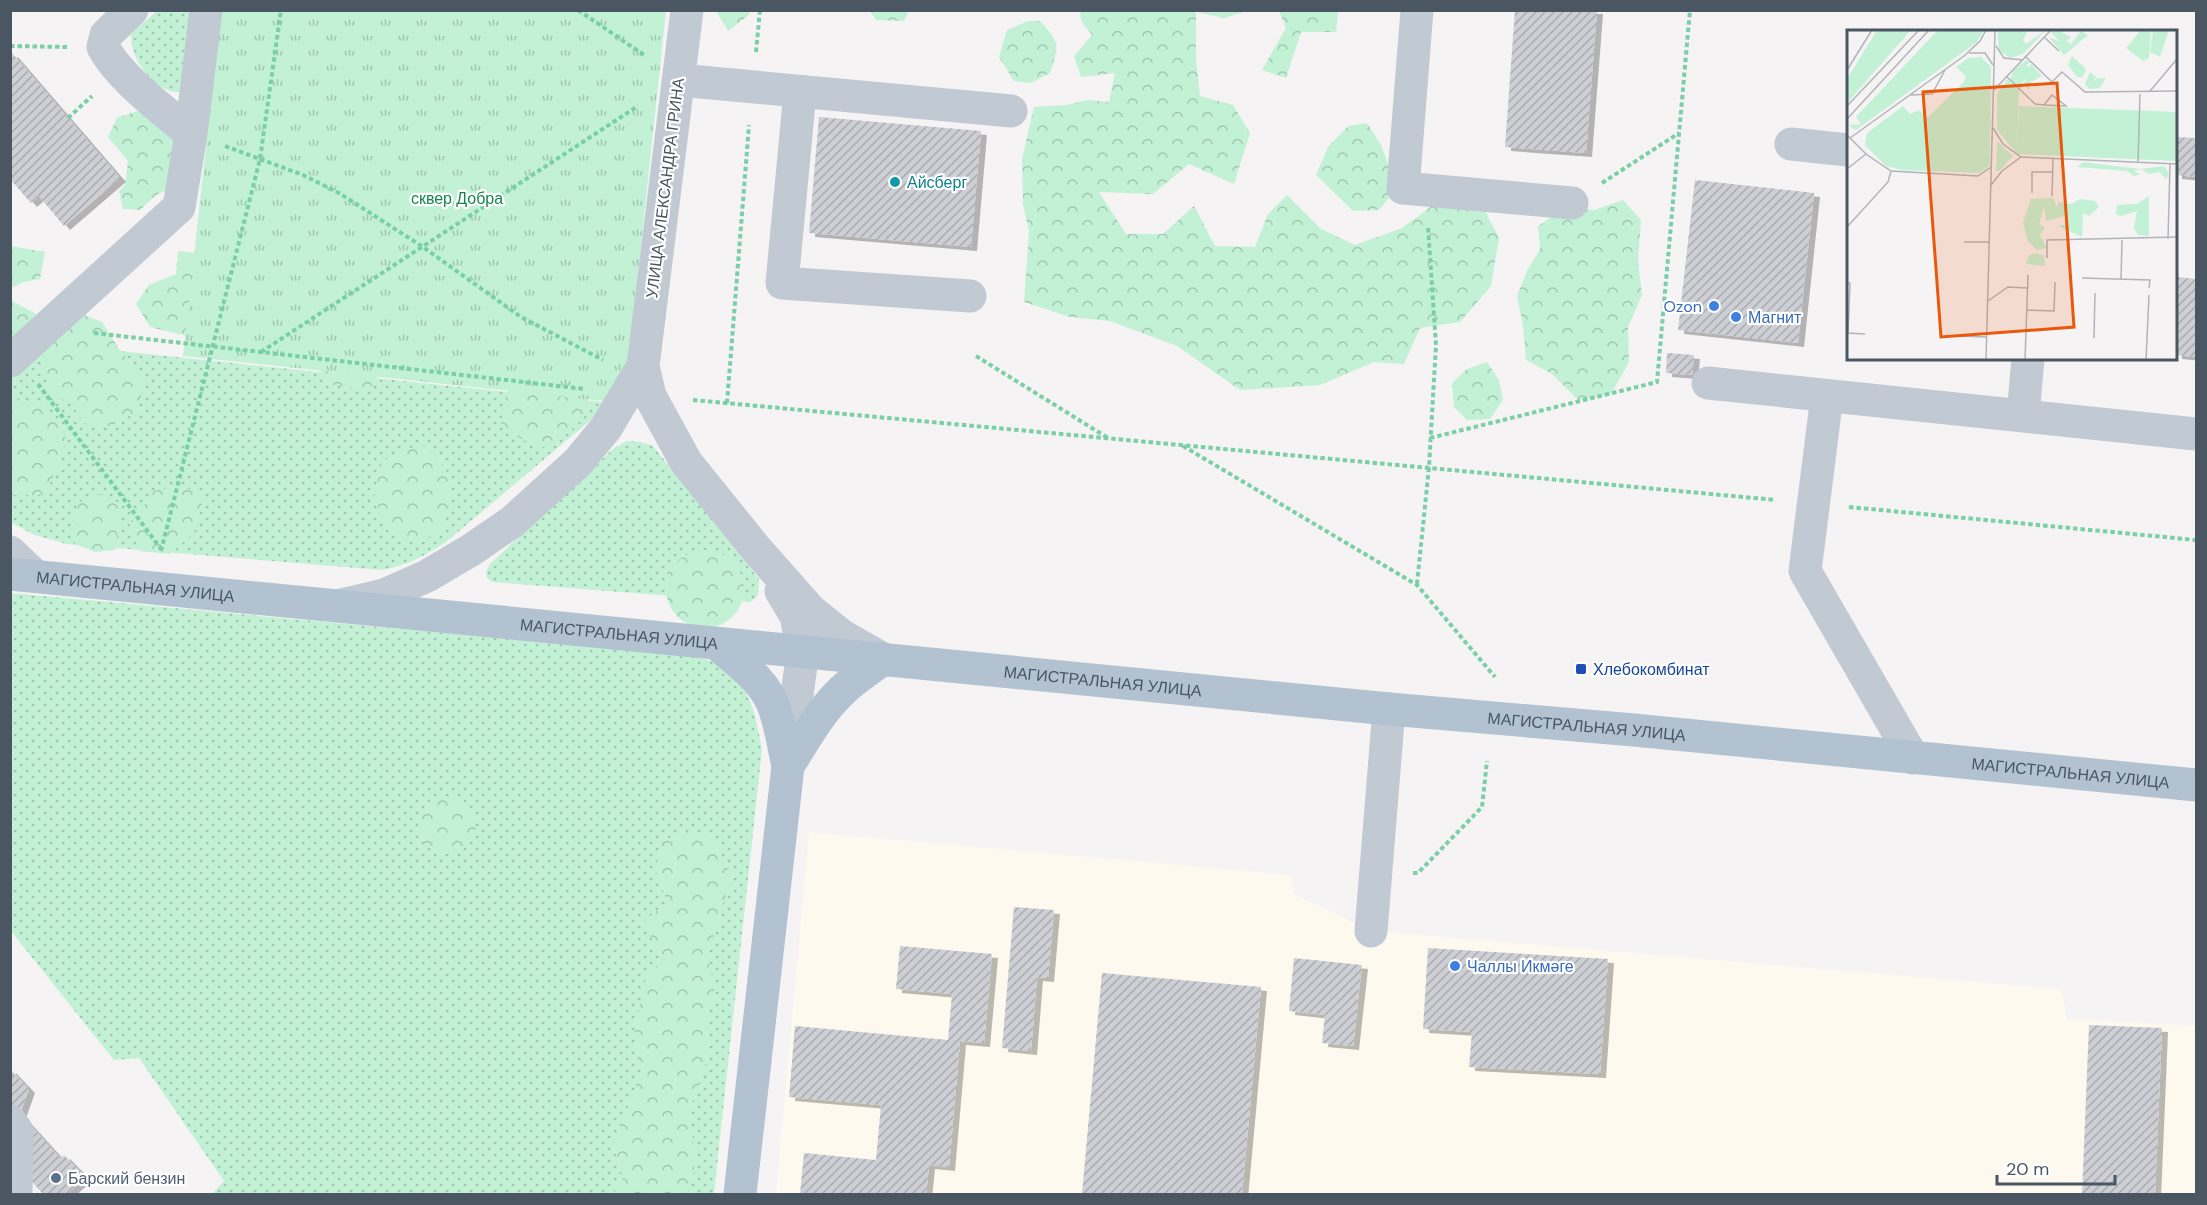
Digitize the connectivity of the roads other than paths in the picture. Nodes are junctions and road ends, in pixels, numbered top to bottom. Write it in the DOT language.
graph roads {
  1 [pos="132,10"];
  2 [pos="206,10"];
  3 [pos="687,10"];
  4 [pos="1417,10"];
  5 [pos="679,80"];
  6 [pos="800,92"];
  7 [pos="1011,111"];
  8 [pos="191,134"];
  9 [pos="1791,144"];
  10 [pos="1847,150"];
  11 [pos="1572,203"];
  12 [pos="970,296"];
  13 [pos="14,358"];
  14 [pos="2028,360"];
  15 [pos="639,371"];
  16 [pos="1708,383"];
  17 [pos="1827,396"];
  18 [pos="2023,416"];
  19 [pos="2196,434"];
  20 [pos="757,550"];
  21 [pos="10,552"];
  22 [pos="23,575"];
  23 [pos="340,605"];
  24 [pos="717,644"];
  25 [pos="803,651"];
  26 [pos="883,659"];
  27 [pos="1389,709"];
  28 [pos="1913,758"];
  29 [pos="788,766"];
  30 [pos="2196,785"];
  31 [pos="1371,931"];
  32 [pos="10,1121"];
  33 [pos="16,1194"];
  34 [pos="740,1194"];
  1 -- 8 [label="street"];
  2 -- 8 [label="street"];
  3 -- 5 [label="street, УЛИЦА АЛЕКСАНДРА ГРИНА"];
  4 -- 11 [label="street"];
  5 -- 6 [label="street"];
  5 -- 15 [label="street, УЛИЦА АЛЕКСАНДРА ГРИНА"];
  6 -- 7 [label="street"];
  6 -- 12 [label="street"];
  8 -- 13 [label="street"];
  9 -- 10 [label="street"];
  14 -- 18 [label="street"];
  15 -- 20 [label="street"];
  15 -- 23 [label="street"];
  16 -- 17 [label="street"];
  17 -- 18 [label="street"];
  17 -- 28 [label="street"];
  18 -- 19 [label="street"];
  20 -- 25 [label="street"];
  20 -- 26 [label="street"];
  21 -- 22 [label="street"];
  22 -- 23 [label="main road, МАГИСТРАЛЬНАЯ УЛИЦА"];
  23 -- 24 [label="main road, МАГИСТРАЛЬНАЯ УЛИЦА"];
  24 -- 25 [label="main road, МАГИСТРАЛЬНАЯ УЛИЦА"];
  24 -- 29 [label="main road"];
  25 -- 26 [label="main road, МАГИСТРАЛЬНАЯ УЛИЦА"];
  25 -- 29 [label="street"];
  26 -- 27 [label="main road, МАГИСТРАЛЬНАЯ УЛИЦА"];
  26 -- 29 [label="main road"];
  27 -- 28 [label="main road, МАГИСТРАЛЬНАЯ УЛИЦА"];
  27 -- 31 [label="street"];
  28 -- 30 [label="main road, МАГИСТРАЛЬНАЯ УЛИЦА"];
  29 -- 34 [label="main road"];
  32 -- 33 [label="street"];
}
